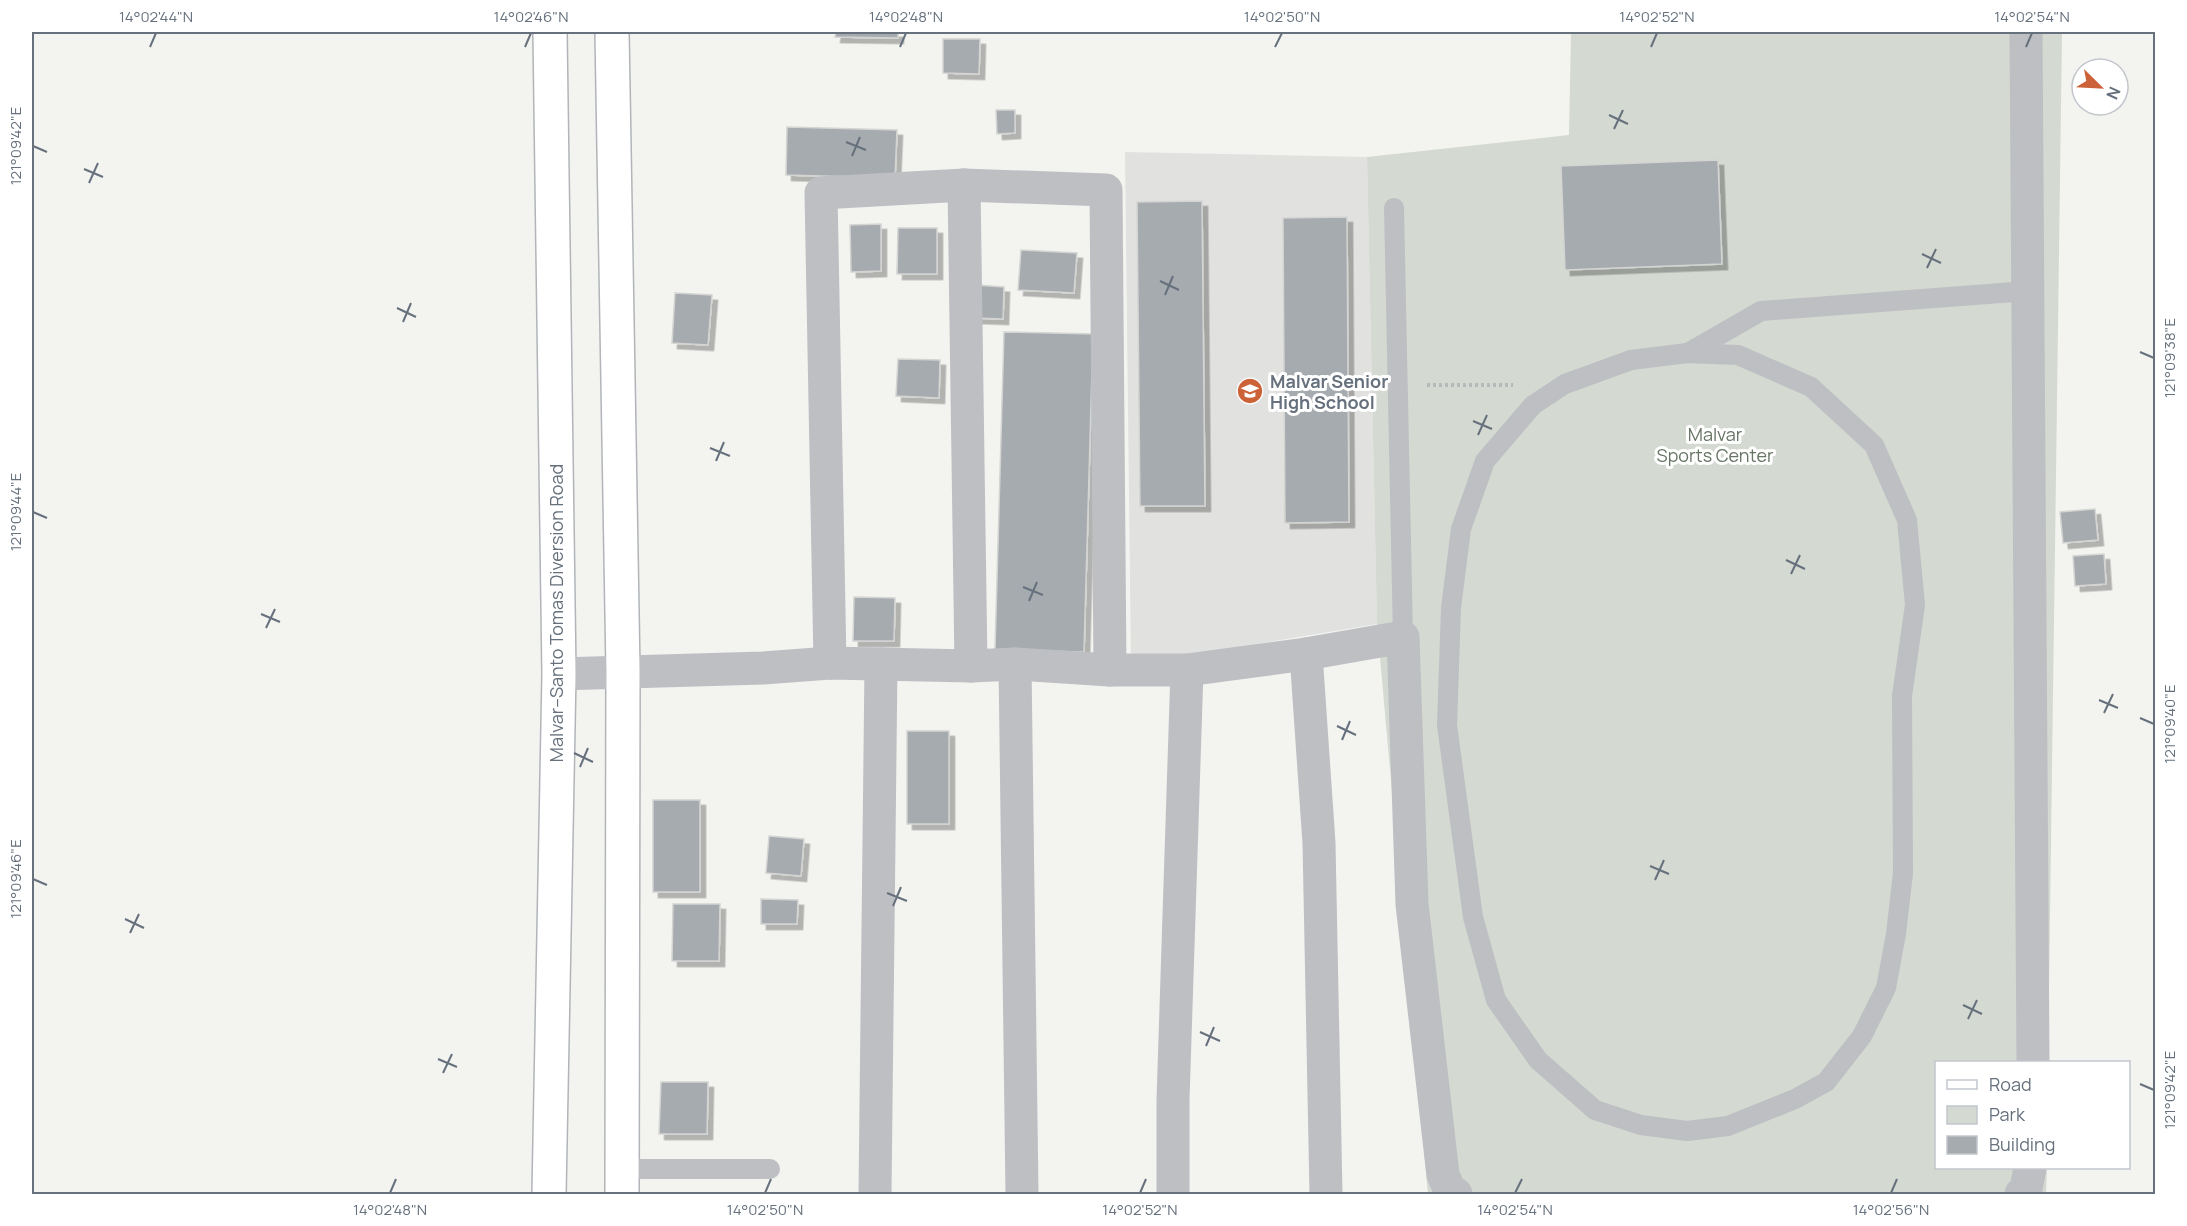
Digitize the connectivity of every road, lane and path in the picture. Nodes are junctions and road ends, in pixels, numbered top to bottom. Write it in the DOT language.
graph roads {
  1 [pos="550,32"];
  2 [pos="612,32"];
  3 [pos="2026,32"];
  4 [pos="964,185"];
  5 [pos="1394,208"];
  6 [pos="2028,291"];
  7 [pos="1687,353"];
  8 [pos="1565,384"];
  9 [pos="1398,385"];
  10 [pos="1403,637"];
  11 [pos="1306,654"];
  12 [pos="830,663"];
  13 [pos="881,664"];
  14 [pos="1015,664"];
  15 [pos="971,666"];
  16 [pos="1110,670"];
  17 [pos="1187,670"];
  18 [pos="622,671"];
  19 [pos="559,674"];
  20 [pos="2033,1061"];
  21 [pos="770,1169"];
  22 [pos="2030,1169"];
  23 [pos="622,1182"];
  24 [pos="549,1194"];
  25 [pos="875,1194"];
  26 [pos="1022,1194"];
  27 [pos="1173,1194"];
  28 [pos="1326,1194"];
  29 [pos="1456,1194"];
  30 [pos="2021,1194"];
  1 -- 19 [label="street, Malvar–Santo Tomas Diversion Road"];
  2 -- 18 [label="street"];
  3 -- 6 [label="street"];
  4 -- 12 [label="street"];
  4 -- 15 [label="street"];
  4 -- 16 [label="street"];
  5 -- 9 [label="lane"];
  6 -- 7 [label="lane"];
  6 -- 20 [label="street"];
  7 -- 8 [label="lane"];
  7 -- 8 [label="lane"];
  8 -- 9 [label="path"];
  9 -- 10 [label="lane"];
  10 -- 11 [label="street"];
  10 -- 29 [label="street"];
  11 -- 17 [label="street"];
  11 -- 28 [label="street"];
  12 -- 13 [label="street"];
  12 -- 18 [label="street"];
  13 -- 15 [label="street"];
  13 -- 25 [label="street"];
  14 -- 15 [label="street"];
  14 -- 16 [label="street"];
  14 -- 26 [label="street"];
  16 -- 17 [label="street"];
  17 -- 27 [label="street"];
  18 -- 19 [label="street"];
  18 -- 23 [label="street"];
  19 -- 24 [label="street, Malvar–Santo Tomas Diversion Road"];
  21 -- 23 [label="lane"];
  22 -- 30 [label="street"];
}
